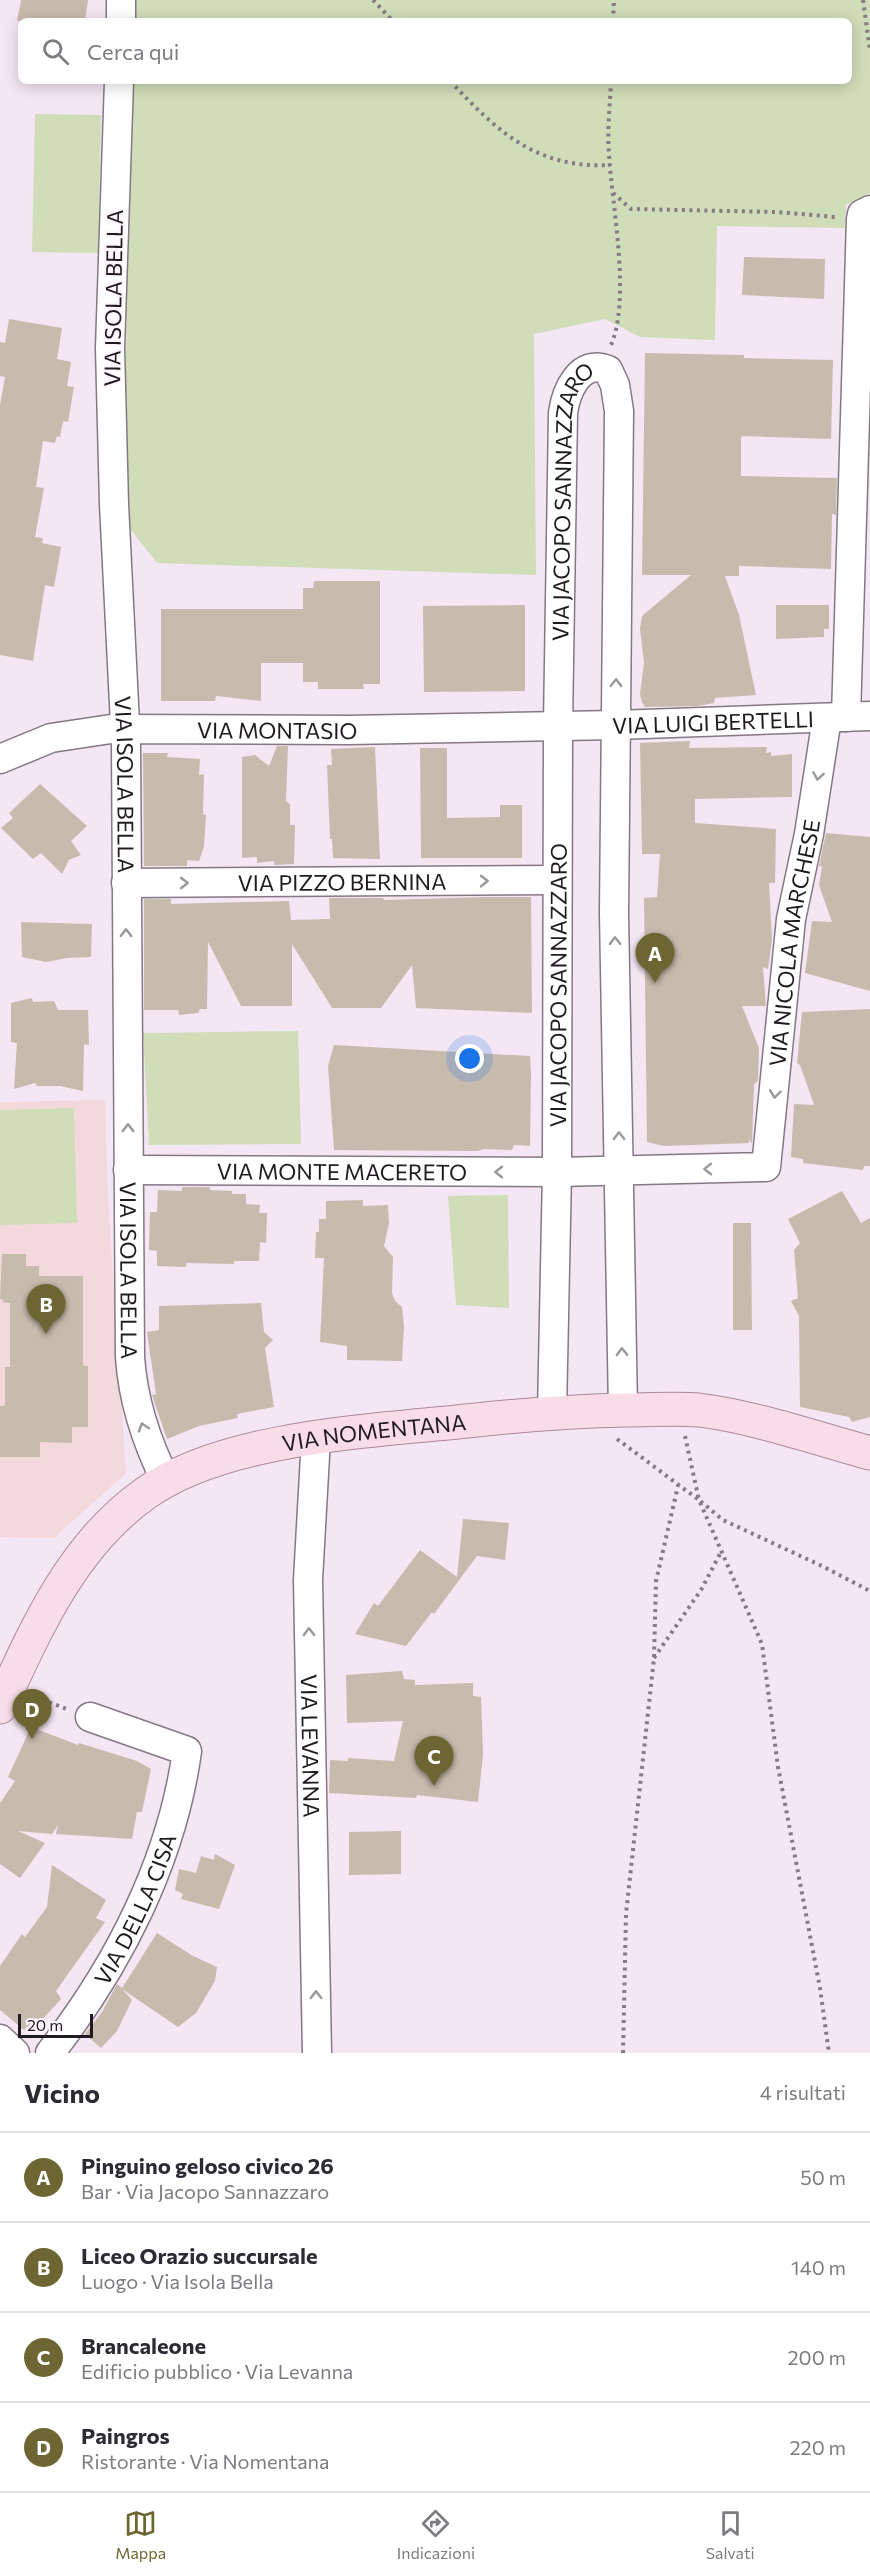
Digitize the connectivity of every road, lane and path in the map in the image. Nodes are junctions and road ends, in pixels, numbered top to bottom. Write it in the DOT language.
graph roads {
  1 [pos="122,0"];
  2 [pos="373,0"];
  3 [pos="615,0"];
  4 [pos="863,0"];
  5 [pos="121,18"];
  6 [pos="390,18"];
  7 [pos="613,18"];
  8 [pos="870,51"];
  9 [pos="119,84"];
  10 [pos="453,84"];
  11 [pos="611,84"];
  12 [pos="610,165"];
  13 [pos="612,193"];
  14 [pos="866,214"];
  15 [pos="602,368"];
  16 [pos="848,717"];
  17 [pos="558,725"];
  18 [pos="616,725"];
  19 [pos="126,729"];
  20 [pos="0,759"];
  21 [pos="557,880"];
  22 [pos="126,883"];
  23 [pos="766,1167"];
  24 [pos="128,1170"];
  25 [pos="620,1171"];
  26 [pos="557,1172"];
  27 [pos="683,1409"];
  28 [pos="623,1410"];
  29 [pos="566,1412"];
  30 [pos="316,1438"];
  31 [pos="870,1453"];
  32 [pos="166,1481"];
  33 [pos="678,1486"];
  34 [pos="699,1500"];
  35 [pos="722,1552"];
  36 [pos="870,1591"];
  37 [pos="654,1659"];
  38 [pos="14,1701"];
  39 [pos="90,1717"];
  40 [pos="0,2039"];
  41 [pos="15,2053"];
  42 [pos="50,2053"];
  43 [pos="317,2053"];
  44 [pos="623,2053"];
  45 [pos="830,2053"];
  1 -- 5 [label="street"];
  2 -- 6 [label="path"];
  3 -- 7 [label="path"];
  4 -- 8 [label="path"];
  9 -- 19 [label="street, VIA ISOLA BELLA"];
  10 -- 12 [label="path"];
  11 -- 12 [label="path"];
  12 -- 13 [label="path"];
  13 -- 14 [label="path"];
  13 -- 15 [label="path"];
  14 -- 16 [label="street, VIA NICOLA MARCHESE"];
  15 -- 17 [label="street, VIA JACOPO SANNAZZARO"];
  18 -- 15 [label="street, VIA JACOPO SANNAZZARO, one-way"];
  16 -- 18 [label="street, VIA LUIGI BERTELLI"];
  16 -- 23 [label="street, VIA NICOLA MARCHESE, one-way"];
  17 -- 18 [label="street, VIA LUIGI BERTELLI"];
  17 -- 19 [label="street, VIA MONTASIO"];
  17 -- 21 [label="street, VIA JACOPO SANNAZZARO"];
  25 -- 18 [label="street, VIA JACOPO SANNAZZARO, one-way"];
  19 -- 20 [label="street, VIA MONTASIO"];
  19 -- 22 [label="street, VIA ISOLA BELLA"];
  22 -- 21 [label="street, VIA PIZZO BERNINA, one-way"];
  21 -- 26 [label="street, VIA JACOPO SANNAZZARO"];
  24 -- 22 [label="street, VIA ISOLA BELLA, one-way"];
  23 -- 25 [label="street, VIA MONTE MACERETO, one-way"];
  26 -- 24 [label="street, VIA MONTE MACERETO, one-way"];
  32 -- 24 [label="street, VIA ISOLA BELLA, one-way"];
  25 -- 26 [label="street, VIA MONTE MACERETO"];
  28 -- 25 [label="street, VIA JACOPO SANNAZZARO, one-way"];
  26 -- 29 [label="street, VIA JACOPO SANNAZZARO"];
  27 -- 28 [label="main road, VIA NOMENTANA"];
  27 -- 31 [label="main road, VIA NOMENTANA"];
  27 -- 34 [label="path"];
  28 -- 29 [label="main road, VIA NOMENTANA"];
  29 -- 30 [label="main road, VIA NOMENTANA"];
  29 -- 33 [label="path"];
  30 -- 32 [label="main road, VIA NOMENTANA"];
  43 -- 30 [label="street, VIA LEVANNA, one-way"];
  32 -- 38 [label="main road, VIA NOMENTANA"];
  33 -- 34 [label="path"];
  33 -- 37 [label="path"];
  34 -- 35 [label="path"];
  34 -- 36 [label="path"];
  35 -- 37 [label="path"];
  35 -- 45 [label="path"];
  37 -- 44 [label="path"];
  38 -- 39 [label="path"];
  39 -- 42 [label="street, VIA DELLA CISA"];
  40 -- 41 [label="street"];
}
